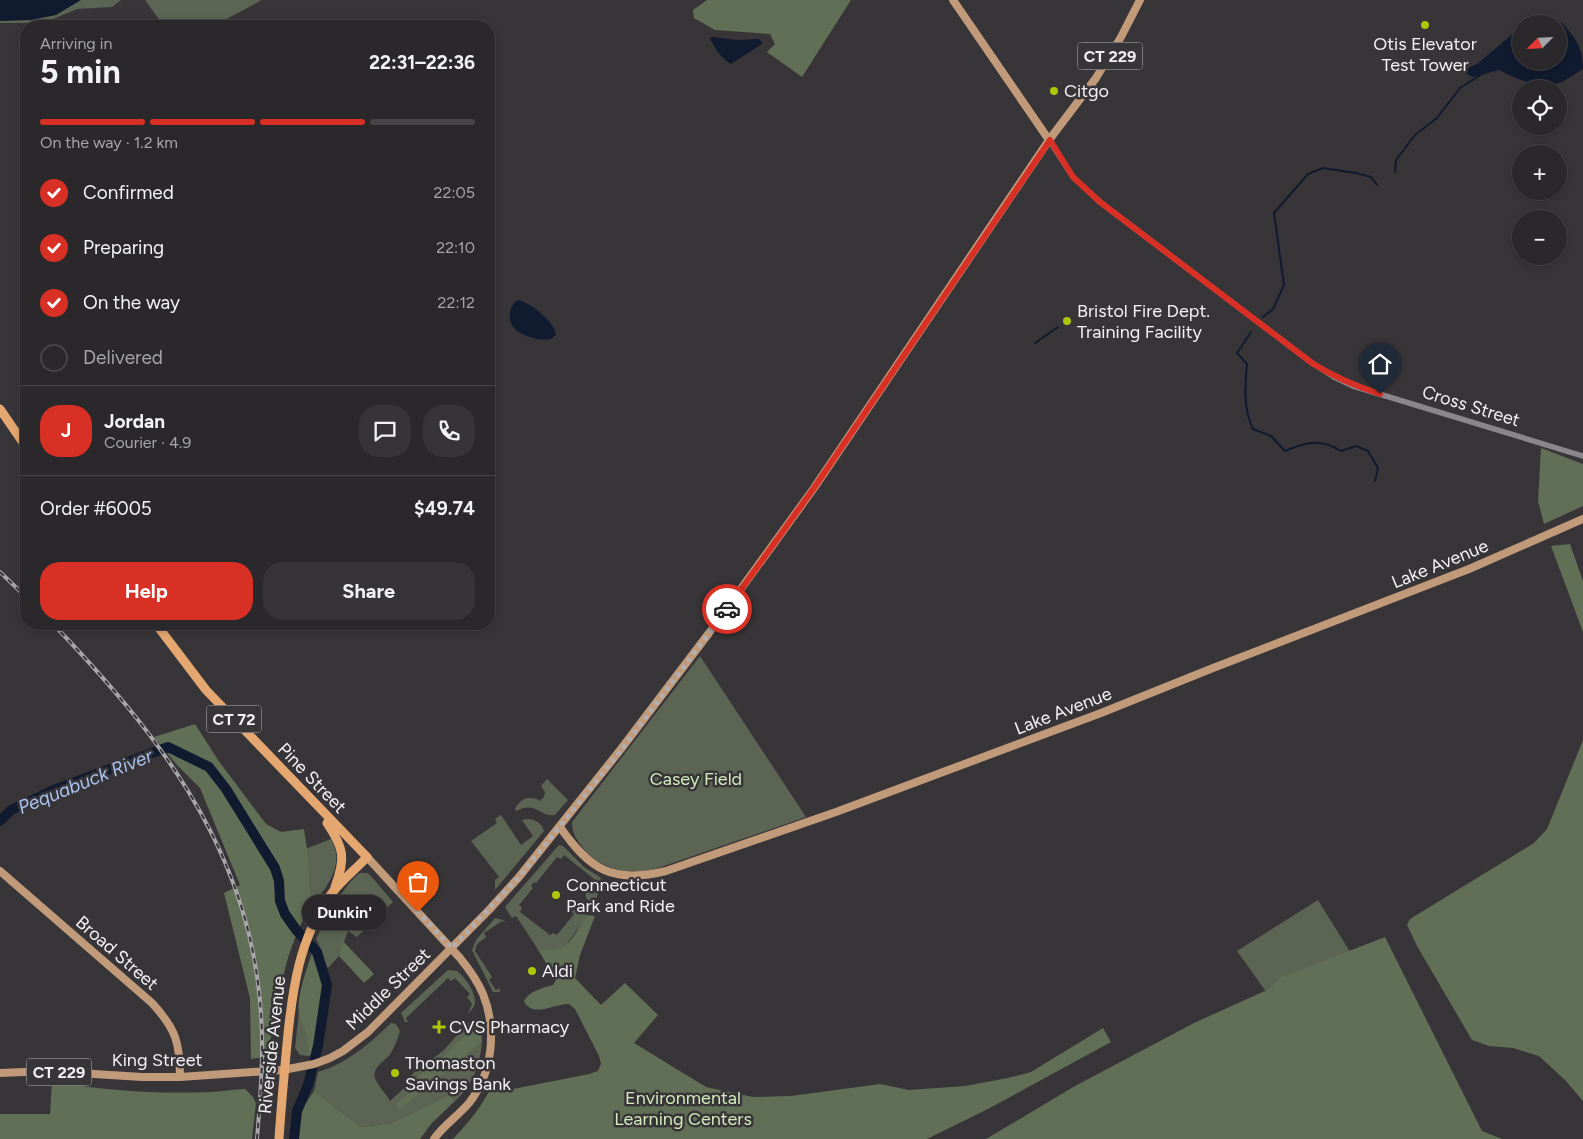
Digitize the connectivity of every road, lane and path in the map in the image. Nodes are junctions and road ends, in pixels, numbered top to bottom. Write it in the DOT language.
graph roads {
  1 [pos="953,0"];
  2 [pos="1140,0"];
  3 [pos="1050,140"];
  4 [pos="0,408"];
  5 [pos="20,438"];
  6 [pos="1583,456"];
  7 [pos="1583,519"];
  8 [pos="161,630"];
  9 [pos="318,808"];
  10 [pos="560,827"];
  11 [pos="367,857"];
  12 [pos="0,871"];
  13 [pos="333,891"];
  14 [pos="452,948"];
  15 [pos="283,1070"];
  16 [pos="0,1073"];
  17 [pos="180,1077"];
  18 [pos="279,1139"];
  19 [pos="434,1139"];
  1 -- 3 [label="main road"];
  2 -- 3 [label="main road, Middle Street / CT 229"];
  3 -- 6 [label="street, Cross Street"];
  3 -- 10 [label="main road, Middle Street / CT 229"];
  4 -- 5 [label="highway"];
  7 -- 10 [label="main road, Lake Avenue"];
  8 -- 9 [label="highway, Pine Street / CT 72"];
  9 -- 11 [label="highway, Pine Street / CT 72"];
  9 -- 13 [label="highway, CT 72"];
  10 -- 14 [label="main road, Middle Street / CT 229"];
  11 -- 13 [label="highway, Riverside Avenue / CT 72"];
  11 -- 14 [label="main road, Pine Street"];
  12 -- 17 [label="main road, Broad Street"];
  13 -- 15 [label="highway, Riverside Avenue / CT 72"];
  14 -- 15 [label="main road, Middle Street / CT 229"];
  14 -- 19 [label="main road, Pine Street"];
  15 -- 17 [label="main road, King Street / CT 229"];
  15 -- 18 [label="highway, Riverside Avenue / CT 72"];
  16 -- 17 [label="main road, King Street / CT 229"];
}
